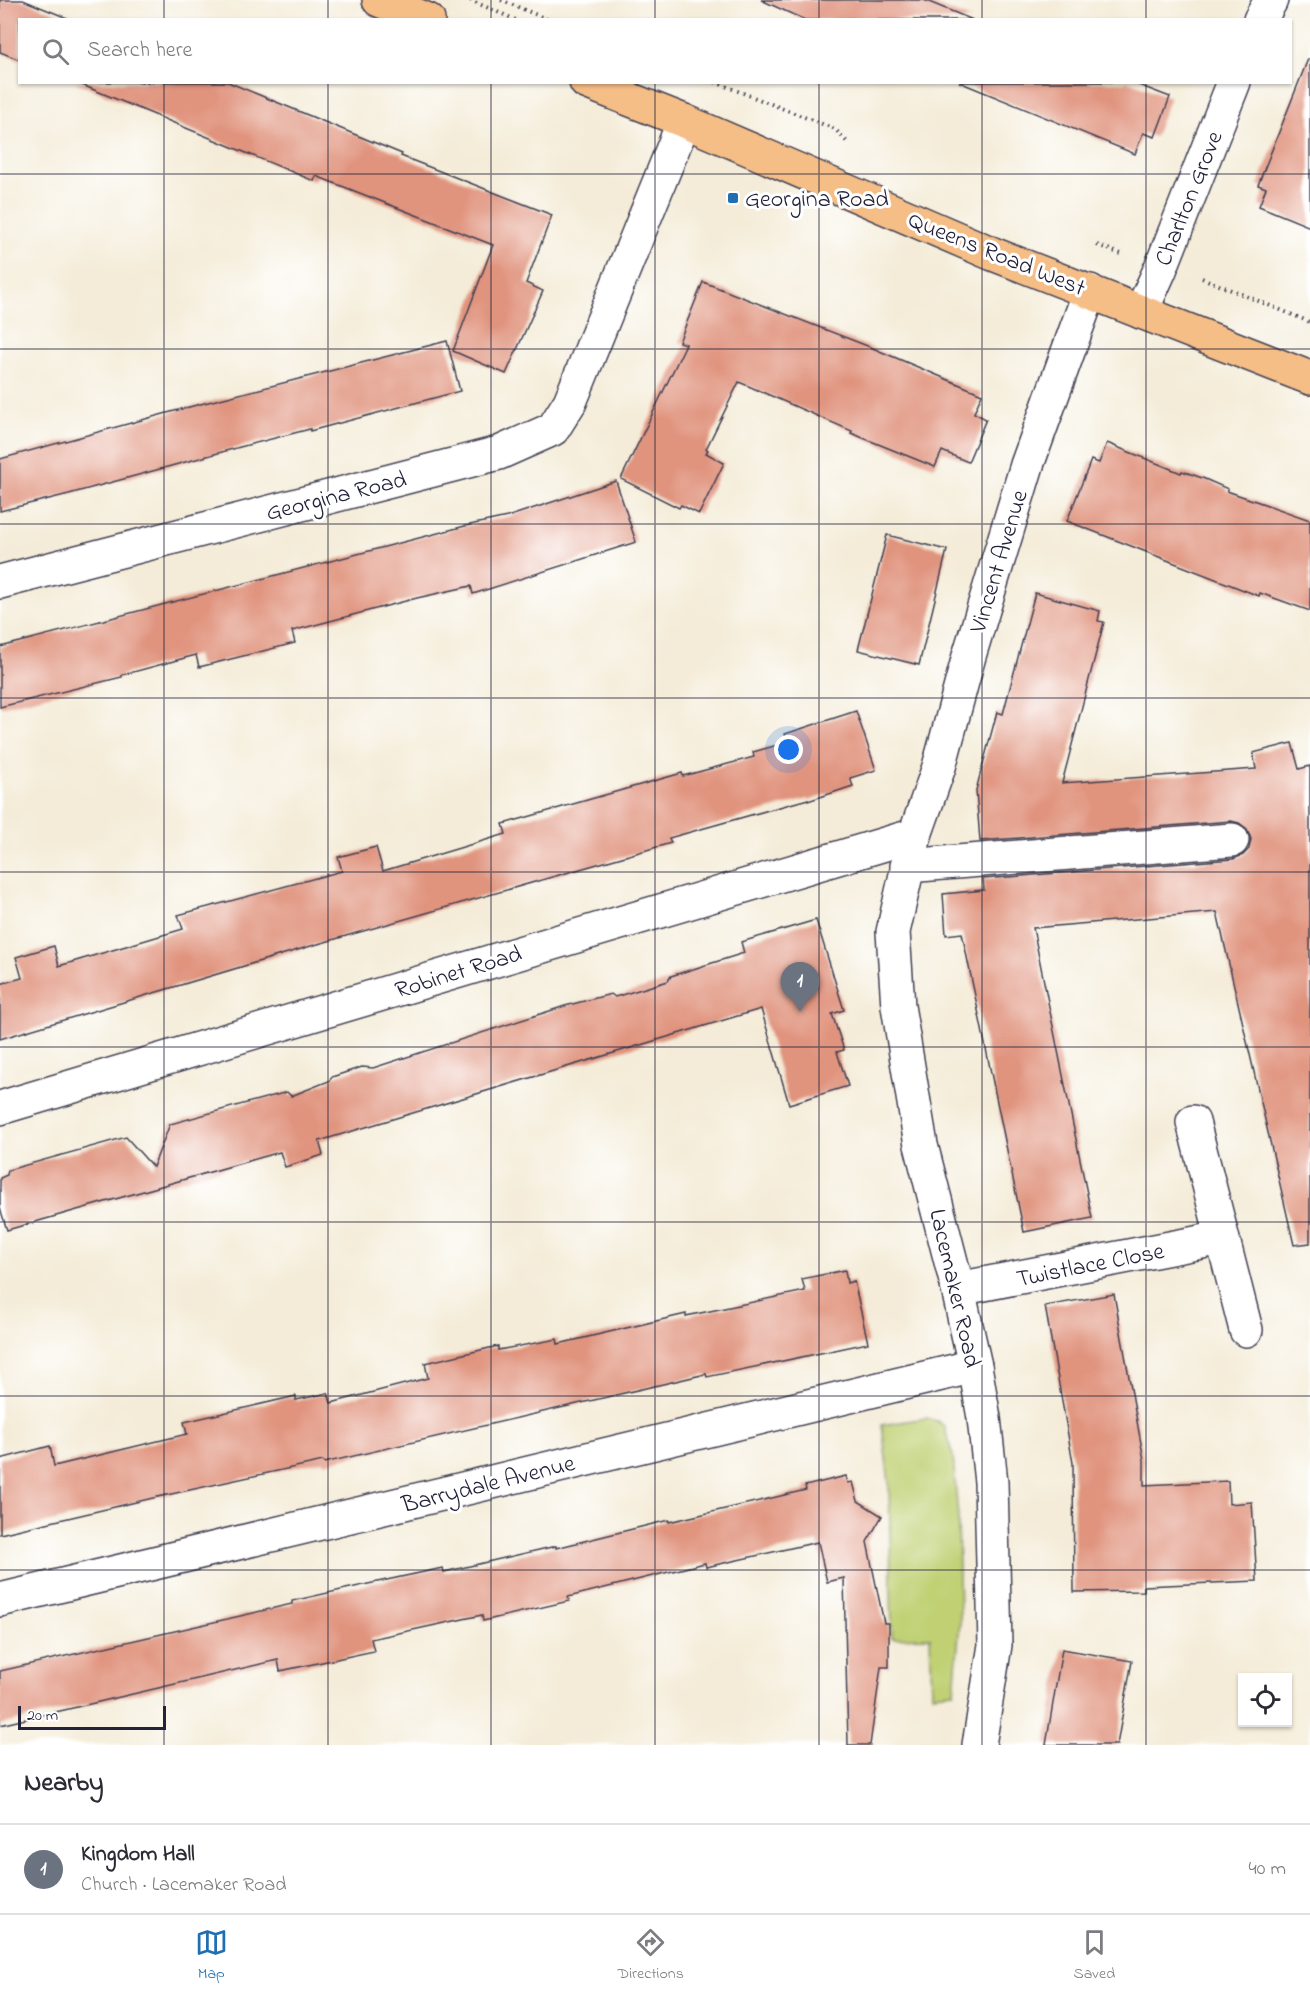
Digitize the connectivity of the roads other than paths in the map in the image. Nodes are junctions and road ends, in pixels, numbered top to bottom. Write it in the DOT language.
graph roads {
  1 [pos="379,0"];
  2 [pos="1271,0"];
  3 [pos="423,18"];
  4 [pos="1261,18"];
  5 [pos="591,84"];
  6 [pos="1233,84"];
  7 [pos="684,122"];
  8 [pos="1090,291"];
  9 [pos="1140,312"];
  10 [pos="1310,378"];
  11 [pos="0,582"];
  12 [pos="915,835"];
  13 [pos="1232,840"];
  14 [pos="907,866"];
  15 [pos="0,1108"];
  16 [pos="1193,1122"];
  17 [pos="1222,1238"];
  18 [pos="958,1289"];
  19 [pos="1246,1330"];
  20 [pos="975,1366"];
  21 [pos="0,1600"];
  22 [pos="978,1745"];
  1 -- 3 [label="main road"];
  2 -- 4 [label="street"];
  5 -- 7 [label="main road, Queens Road West"];
  6 -- 9 [label="street, Charlton Grove"];
  7 -- 8 [label="main road, Queens Road West"];
  7 -- 11 [label="street, Georgina Road"];
  8 -- 9 [label="main road, Queens Road West"];
  8 -- 12 [label="street, Vincent Avenue"];
  9 -- 10 [label="main road, Queens Road West"];
  12 -- 14 [label="street, Lacemaker Road"];
  12 -- 15 [label="street, Robinet Road"];
  13 -- 14 [label="street"];
  14 -- 18 [label="street, Lacemaker Road"];
  16 -- 17 [label="street"];
  17 -- 18 [label="street, Twistlace Close"];
  17 -- 19 [label="street"];
  18 -- 20 [label="street, Lacemaker Road"];
  20 -- 21 [label="street, Barrydale Avenue"];
  20 -- 22 [label="street, Lacemaker Road"];
}
